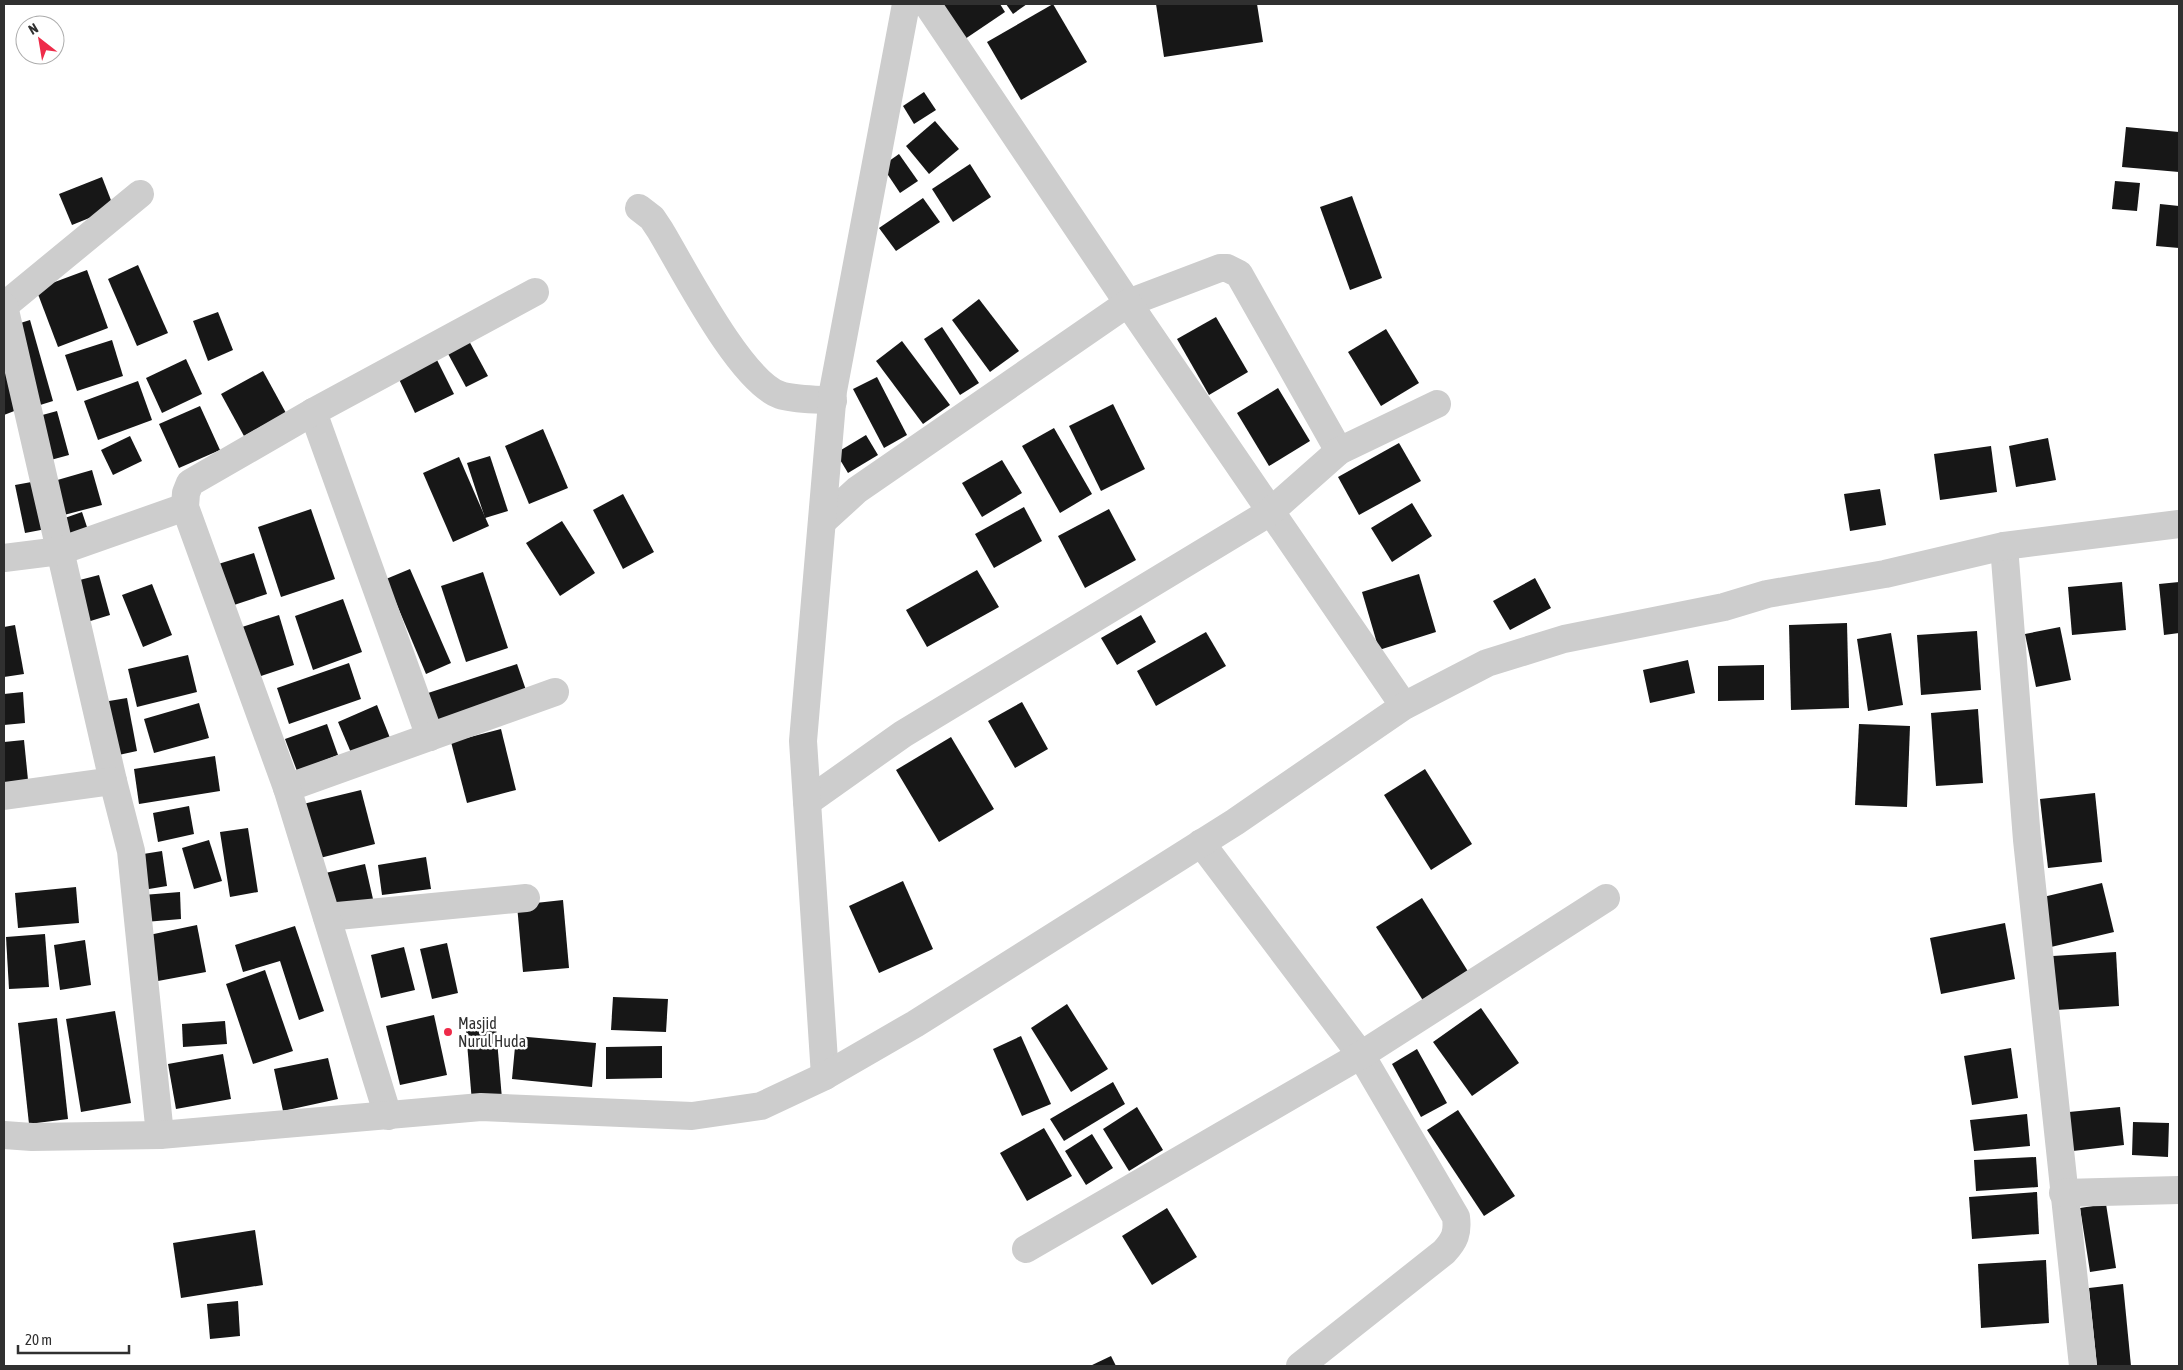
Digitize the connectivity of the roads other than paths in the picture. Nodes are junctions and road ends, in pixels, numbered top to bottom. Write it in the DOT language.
graph roads {
  1 [pos="906,4"];
  2 [pos="927,4"];
  3 [pos="140,194"];
  4 [pos="639,208"];
  5 [pos="535,292"];
  6 [pos="1128,304"];
  7 [pos="4,305"];
  8 [pos="833,401"];
  9 [pos="1436,404"];
  10 [pos="313,412"];
  11 [pos="1339,451"];
  12 [pos="185,507"];
  13 [pos="1270,512"];
  14 [pos="822,522"];
  15 [pos="2179,524"];
  16 [pos="2004,546"];
  17 [pos="60,552"];
  18 [pos="4,558"];
  19 [pos="555,692"];
  20 [pos="1404,706"];
  21 [pos="430,737"];
  22 [pos="113,781"];
  23 [pos="286,788"];
  24 [pos="4,796"];
  25 [pos="807,802"];
  26 [pos="1201,843"];
  27 [pos="526,898"];
  28 [pos="1606,898"];
  29 [pos="327,917"];
  30 [pos="1361,1054"];
  31 [pos="825,1076"];
  32 [pos="388,1116"];
  33 [pos="4,1135"];
  34 [pos="160,1135"];
  35 [pos="2179,1190"];
  36 [pos="2063,1193"];
  37 [pos="1026,1249"];
  38 [pos="1300,1366"];
  39 [pos="2083,1366"];
  1 -- 8 [label="street"];
  2 -- 6 [label="street"];
  3 -- 7 [label="street"];
  4 -- 8 [label="street"];
  5 -- 10 [label="street"];
  6 -- 11 [label="street"];
  6 -- 13 [label="street"];
  6 -- 14 [label="street"];
  7 -- 17 [label="street"];
  8 -- 14 [label="street"];
  9 -- 11 [label="street"];
  10 -- 12 [label="street"];
  10 -- 21 [label="street"];
  11 -- 13 [label="street"];
  12 -- 17 [label="street"];
  12 -- 23 [label="street"];
  13 -- 20 [label="street"];
  13 -- 25 [label="street"];
  14 -- 25 [label="street"];
  15 -- 16 [label="street"];
  16 -- 20 [label="street"];
  16 -- 36 [label="street"];
  17 -- 18 [label="street"];
  17 -- 22 [label="street"];
  19 -- 21 [label="street"];
  20 -- 26 [label="street"];
  21 -- 23 [label="street"];
  22 -- 24 [label="street"];
  22 -- 34 [label="street"];
  23 -- 29 [label="street"];
  25 -- 31 [label="street"];
  26 -- 30 [label="street"];
  26 -- 31 [label="street"];
  27 -- 29 [label="street"];
  28 -- 30 [label="street"];
  29 -- 32 [label="street"];
  30 -- 37 [label="street"];
  30 -- 38 [label="street"];
  31 -- 32 [label="street"];
  32 -- 34 [label="street"];
  33 -- 34 [label="street"];
  35 -- 36 [label="street"];
  36 -- 39 [label="street"];
}
